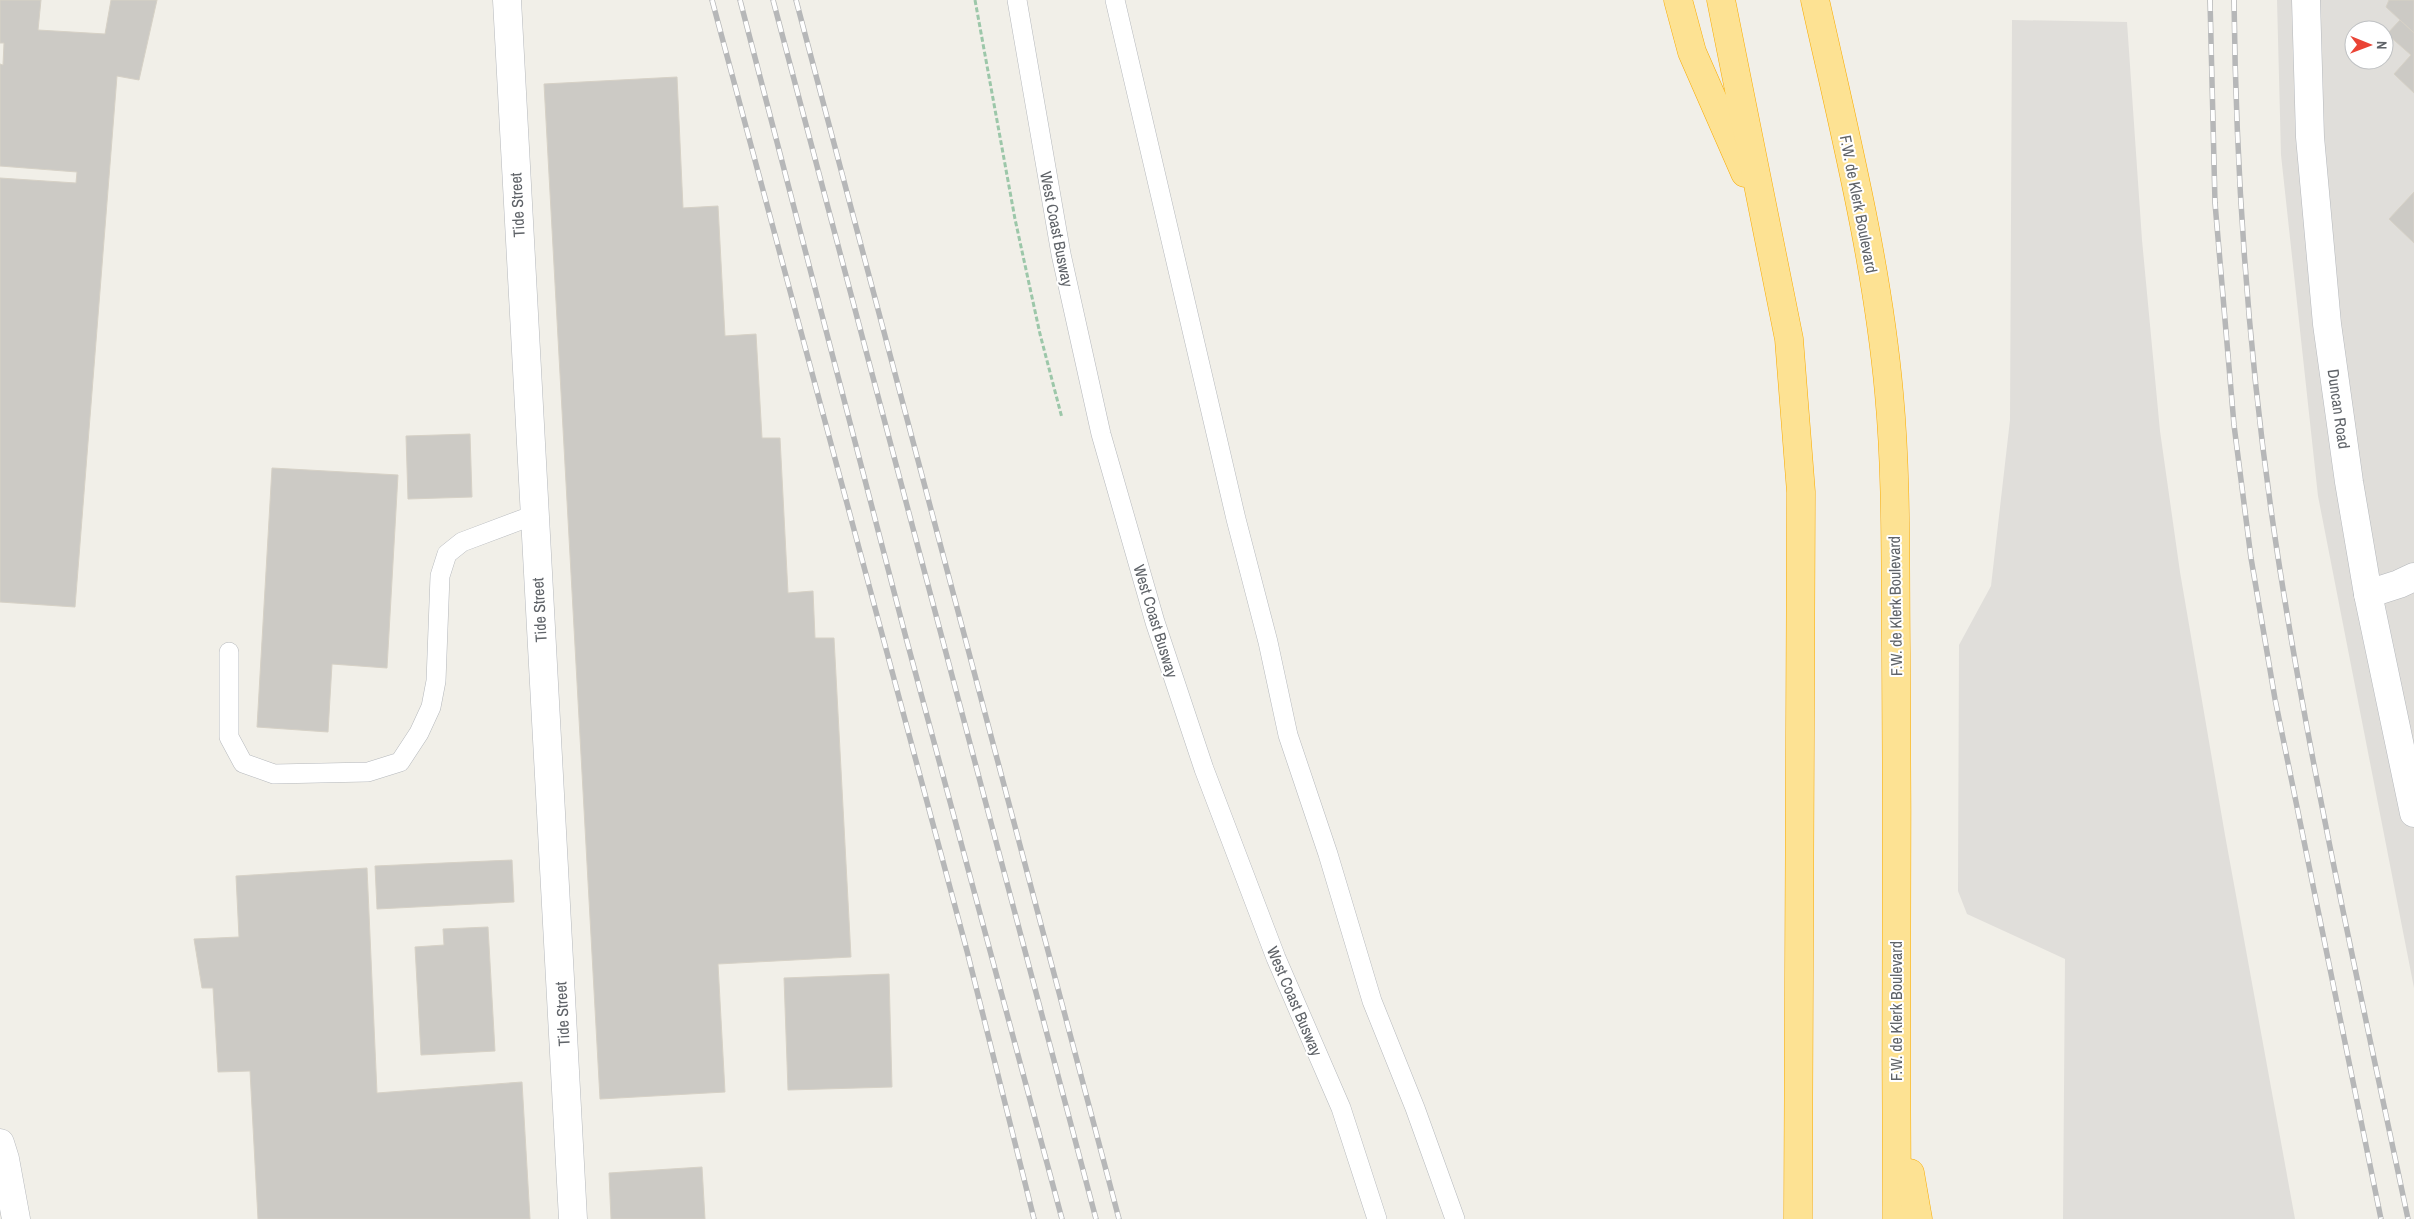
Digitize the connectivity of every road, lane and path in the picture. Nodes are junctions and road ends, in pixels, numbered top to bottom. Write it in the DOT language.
graph roads {
  1 [pos="507,0"];
  2 [pos="1017,0"];
  3 [pos="1115,0"];
  4 [pos="1678,0"];
  5 [pos="1721,0"];
  6 [pos="1815,0"];
  7 [pos="2306,0"];
  8 [pos="1766,220"];
  9 [pos="534,514"];
  10 [pos="2414,577"];
  11 [pos="2368,594"];
  12 [pos="229,652"];
  13 [pos="2414,813"];
  14 [pos="1895,1088"];
  15 [pos="0,1143"];
  16 [pos="16,1219"];
  17 [pos="573,1219"];
  18 [pos="1377,1219"];
  19 [pos="1455,1219"];
  20 [pos="1798,1219"];
  21 [pos="1897,1219"];
  22 [pos="1918,1219"];
  1 -- 9 [label="street, Tide Street"];
  2 -- 18 [label="lane, West Coast Busway"];
  3 -- 19 [label="lane"];
  4 -- 8 [label="highway"];
  5 -- 8 [label="highway"];
  6 -- 14 [label="highway, F.W. de Klerk Boulevard"];
  7 -- 11 [label="street, Duncan Road"];
  8 -- 20 [label="highway"];
  9 -- 12 [label="lane"];
  9 -- 17 [label="street, Tide Street"];
  10 -- 11 [label="street"];
  11 -- 13 [label="street, Duncan Road"];
  14 -- 21 [label="highway, F.W. de Klerk Boulevard"];
  14 -- 22 [label="highway"];
  15 -- 16 [label="street"];
}
